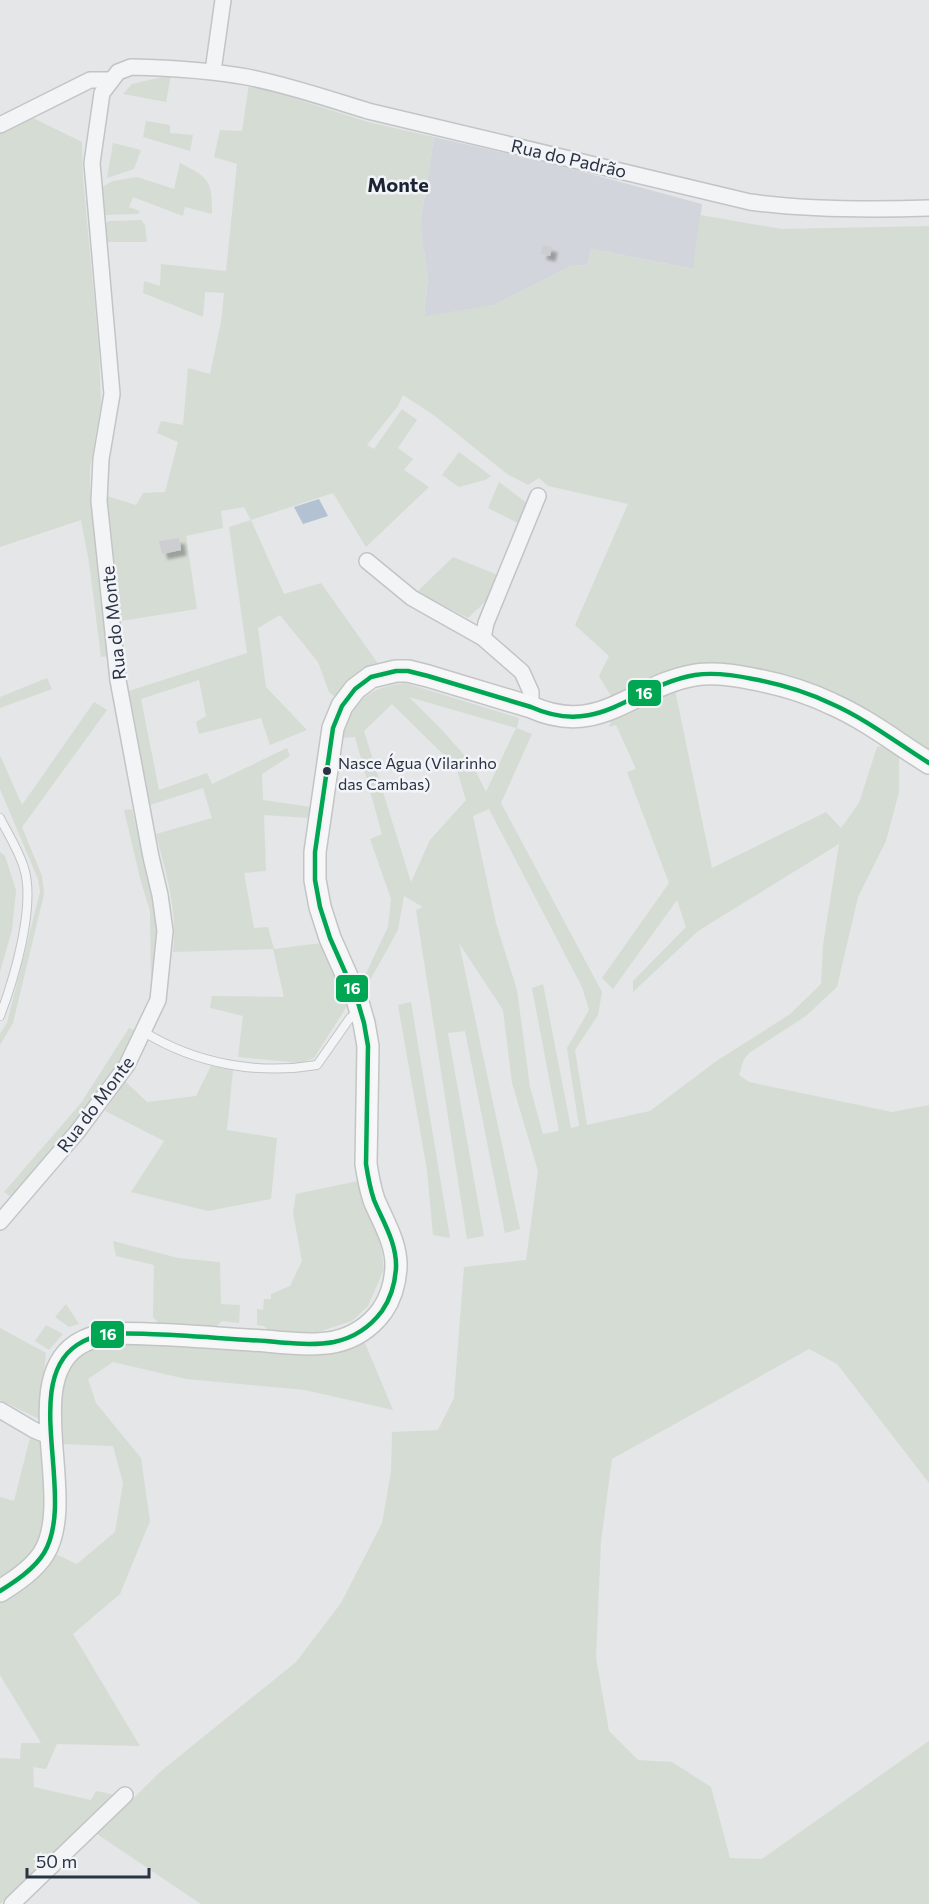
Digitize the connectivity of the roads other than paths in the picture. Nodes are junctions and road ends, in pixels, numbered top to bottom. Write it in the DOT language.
graph roads {
  1 [pos="223,0"];
  2 [pos="213,72"];
  3 [pos="111,80"];
  4 [pos="0,125"];
  5 [pos="929,208"];
  6 [pos="538,496"];
  7 [pos="367,561"];
  8 [pos="483,638"];
  9 [pos="531,707"];
  10 [pos="929,763"];
  11 [pos="0,818"];
  12 [pos="360,1010"];
  13 [pos="0,1016"];
  14 [pos="144,1032"];
  15 [pos="0,1222"];
  16 [pos="0,1410"];
  17 [pos="51,1437"];
  18 [pos="0,1591"];
  19 [pos="125,1796"];
  20 [pos="12,1904"];
  1 -- 2 [label="street"];
  2 -- 3 [label="street"];
  2 -- 5 [label="street, Rua do Padrão"];
  3 -- 4 [label="street"];
  3 -- 14 [label="street, Rua do Monte"];
  6 -- 8 [label="street"];
  7 -- 8 [label="street"];
  8 -- 9 [label="street"];
  9 -- 10 [label="main road"];
  9 -- 12 [label="main road"];
  11 -- 13 [label="lane"];
  12 -- 14 [label="lane"];
  12 -- 17 [label="main road"];
  14 -- 15 [label="street, Rua do Monte"];
  16 -- 17 [label="street"];
  17 -- 18 [label="main road"];
  19 -- 20 [label="street"];
}
